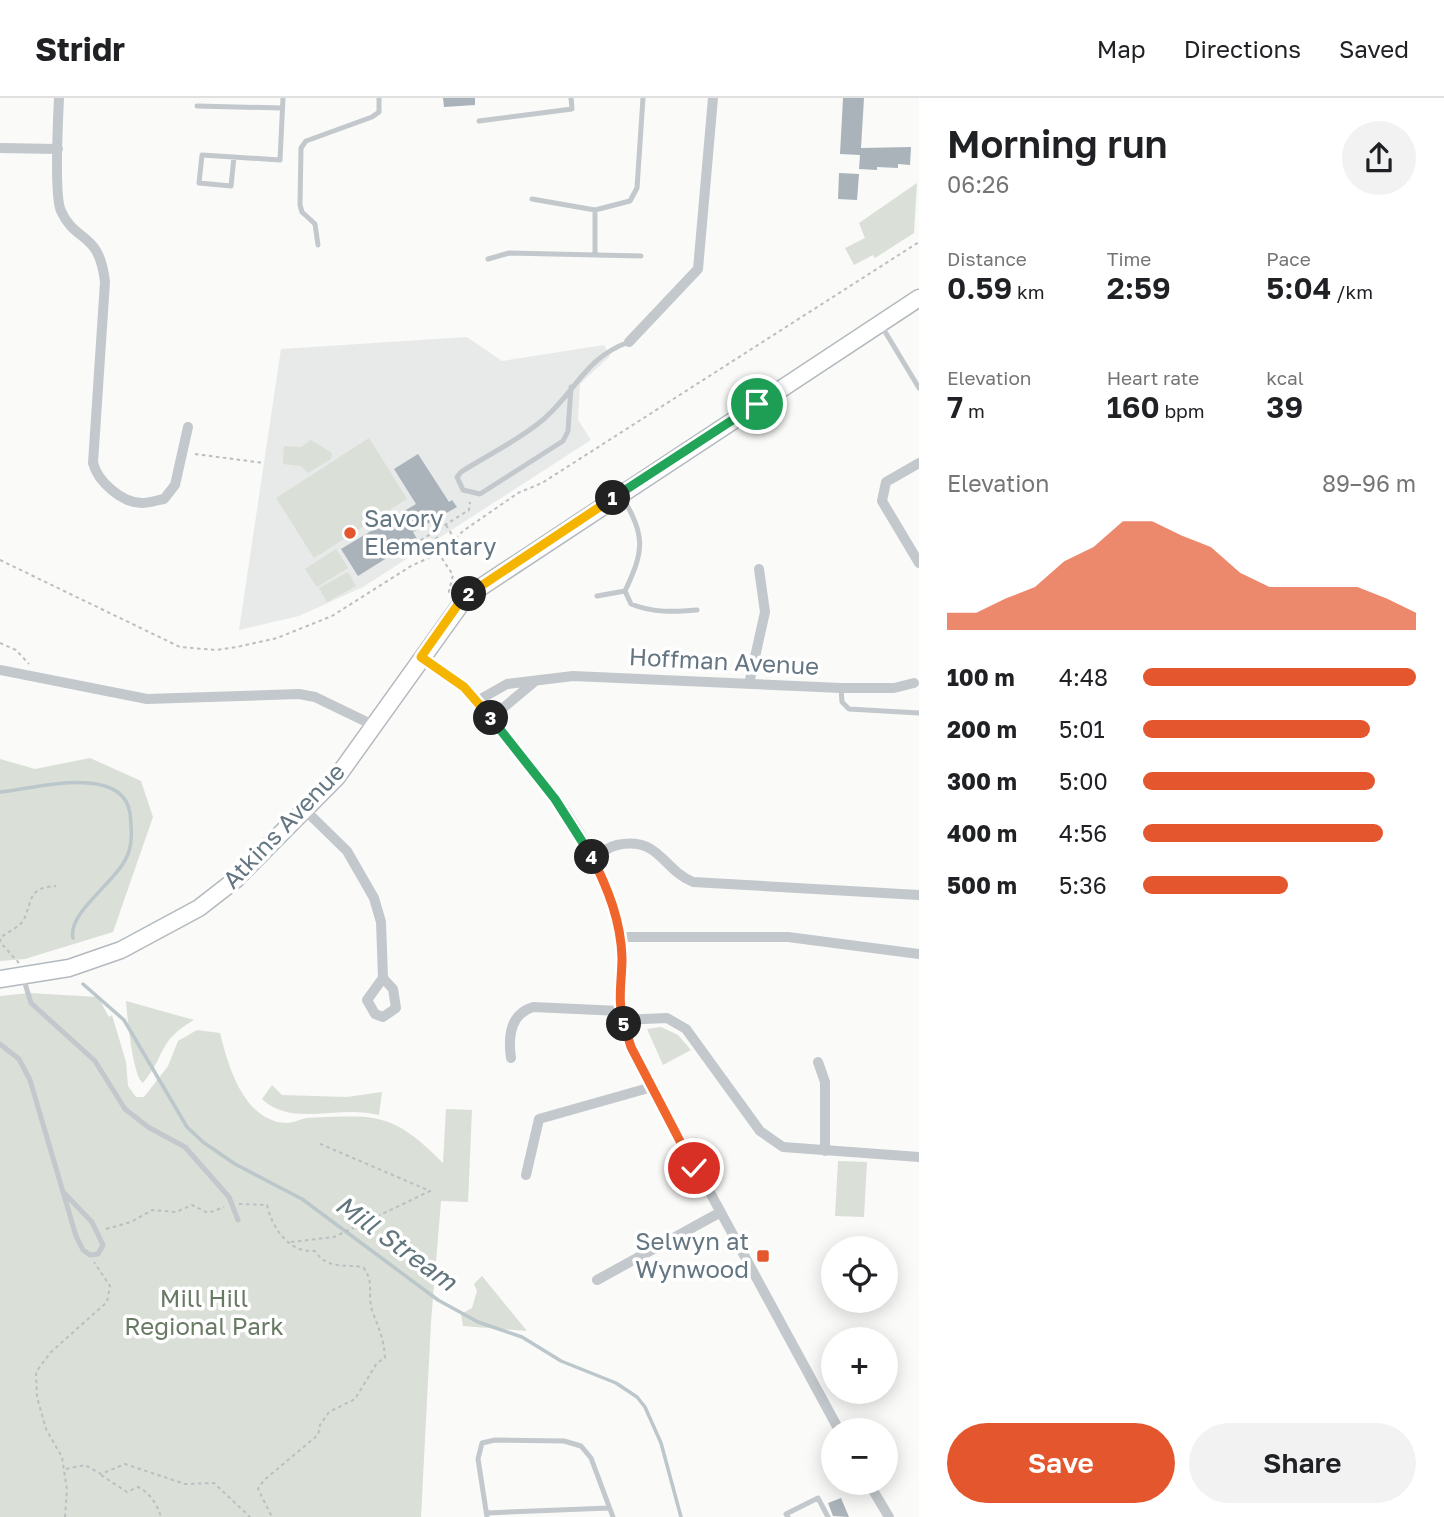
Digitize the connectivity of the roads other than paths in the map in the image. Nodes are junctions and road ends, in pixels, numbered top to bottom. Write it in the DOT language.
graph roads {
  1 [pos="59,98"];
  2 [pos="283,98"];
  3 [pos="379,98"];
  4 [pos="571,98"];
  5 [pos="643,98"];
  6 [pos="713,98"];
  7 [pos="197,106"];
  8 [pos="282,108"];
  9 [pos="479,121"];
  10 [pos="0,148"];
  11 [pos="58,149"];
  12 [pos="234,157"];
  13 [pos="532,199"];
  14 [pos="595,211"];
  15 [pos="318,246"];
  16 [pos="596,255"];
  17 [pos="641,257"];
  18 [pos="488,259"];
  19 [pos="919,298"];
  20 [pos="880,323"];
  21 [pos="629,342"];
  22 [pos="571,387"];
  23 [pos="919,388"];
  24 [pos="188,426"];
  25 [pos="919,463"];
  26 [pos="620,494"];
  27 [pos="919,563"];
  28 [pos="759,569"];
  29 [pos="625,590"];
  30 [pos="597,596"];
  31 [pos="697,610"];
  32 [pos="421,657"];
  33 [pos="0,670"];
  34 [pos="533,682"];
  35 [pos="914,683"];
  36 [pos="749,684"];
  37 [pos="841,688"];
  38 [pos="477,701"];
  39 [pos="919,713"];
  40 [pos="491,718"];
  41 [pos="373,725"];
  42 [pos="305,810"];
  43 [pos="592,857"];
  44 [pos="919,895"];
  45 [pos="621,937"];
  46 [pos="919,954"];
  47 [pos="23,977"];
  48 [pos="383,978"];
  49 [pos="0,979"];
  50 [pos="621,1015"];
  51 [pos="0,1044"];
  52 [pos="511,1058"];
  53 [pos="818,1062"];
  54 [pos="652,1087"];
  55 [pos="825,1151"];
  56 [pos="919,1157"];
  57 [pos="526,1175"];
  58 [pos="64,1193"];
  59 [pos="719,1213"];
  60 [pos="238,1220"];
  61 [pos="597,1280"];
  62 [pos="832,1418"];
  63 [pos="876,1495"];
  64 [pos="609,1508"];
  65 [pos="487,1515"];
  66 [pos="613,1517"];
  67 [pos="788,1517"];
  68 [pos="828,1517"];
  69 [pos="889,1517"];
  1 -- 11 [label="street"];
  2 -- 8 [label="lane"];
  3 -- 15 [label="lane"];
  4 -- 9 [label="lane"];
  5 -- 14 [label="lane"];
  6 -- 21 [label="street"];
  7 -- 8 [label="lane"];
  8 -- 12 [label="lane"];
  10 -- 11 [label="street"];
  11 -- 24 [label="street"];
  12 -- 12 [label="lane"];
  13 -- 14 [label="lane"];
  14 -- 16 [label="lane"];
  16 -- 17 [label="lane"];
  16 -- 18 [label="lane"];
  19 -- 20 [label="street, Atkins Avenue"];
  20 -- 23 [label="lane"];
  20 -- 26 [label="street, Atkins Avenue"];
  21 -- 22 [label="lane"];
  22 -- 22 [label="lane"];
  25 -- 27 [label="street"];
  26 -- 29 [label="lane"];
  26 -- 32 [label="street, Atkins Avenue"];
  28 -- 36 [label="street"];
  29 -- 30 [label="lane"];
  29 -- 31 [label="lane"];
  32 -- 38 [label="street"];
  32 -- 41 [label="street, Atkins Avenue"];
  33 -- 41 [label="street"];
  34 -- 36 [label="street, Hoffman Avenue"];
  34 -- 38 [label="street, Hoffman Avenue"];
  34 -- 40 [label="street"];
  35 -- 37 [label="street, Hoffman Avenue"];
  36 -- 37 [label="street, Hoffman Avenue"];
  37 -- 39 [label="lane"];
  38 -- 40 [label="street"];
  40 -- 43 [label="street"];
  41 -- 42 [label="street, Atkins Avenue"];
  42 -- 47 [label="street, Atkins Avenue"];
  42 -- 48 [label="street"];
  43 -- 44 [label="street"];
  43 -- 45 [label="street"];
  45 -- 46 [label="street"];
  45 -- 50 [label="street"];
  47 -- 49 [label="street, Atkins Avenue"];
  47 -- 60 [label="lane"];
  50 -- 52 [label="street"];
  50 -- 54 [label="street"];
  50 -- 55 [label="street"];
  51 -- 58 [label="lane"];
  53 -- 55 [label="street"];
  54 -- 57 [label="street"];
  54 -- 59 [label="street"];
  55 -- 56 [label="street"];
  58 -- 58 [label="lane"];
  59 -- 61 [label="street"];
  59 -- 62 [label="street"];
  63 -- 69 [label="street"];
  64 -- 65 [label="lane"];
  64 -- 65 [label="lane"];
  64 -- 66 [label="lane"];
  67 -- 68 [label="lane"];
}
